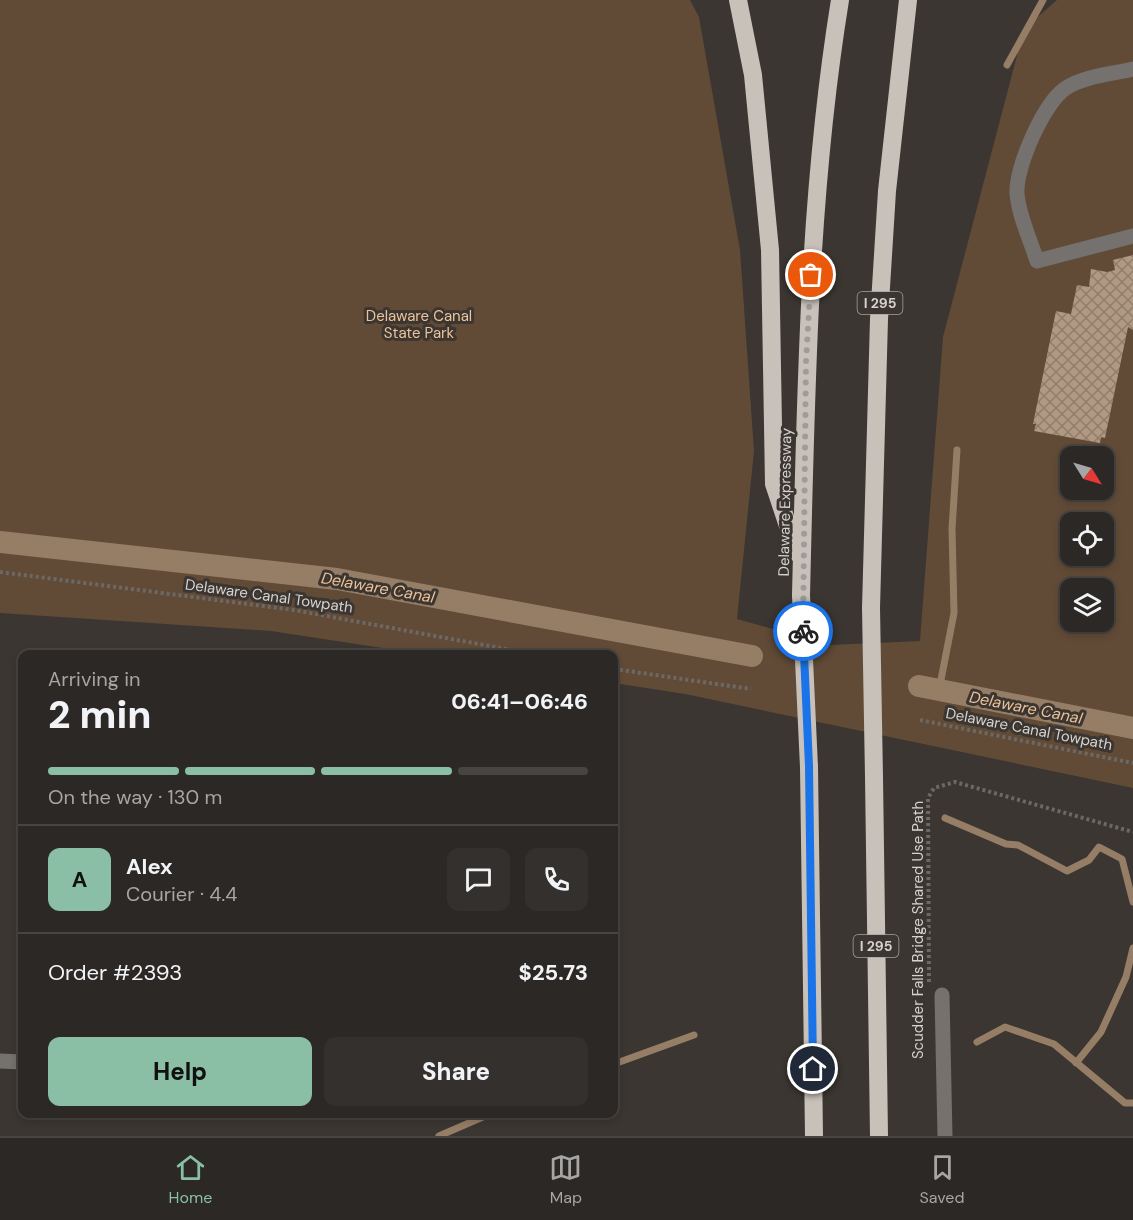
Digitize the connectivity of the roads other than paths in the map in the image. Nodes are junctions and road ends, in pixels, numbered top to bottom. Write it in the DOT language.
graph roads {
  1 [pos="738,0"];
  2 [pos="840,0"];
  3 [pos="908,0"];
  4 [pos="1133,69"];
  5 [pos="1133,236"];
  6 [pos="802,566"];
  7 [pos="942,995"];
  8 [pos="0,1061"];
  9 [pos="18,1062"];
  10 [pos="814,1136"];
  11 [pos="879,1136"];
  12 [pos="945,1136"];
  1 -- 6 [label="highway"];
  2 -- 6 [label="highway, Delaware Expressway"];
  3 -- 11 [label="highway, I 295, bridge"];
  4 -- 5 [label="street"];
  6 -- 10 [label="highway, Delaware Expressway, bridge"];
  7 -- 12 [label="street"];
  8 -- 9 [label="street"];
}
